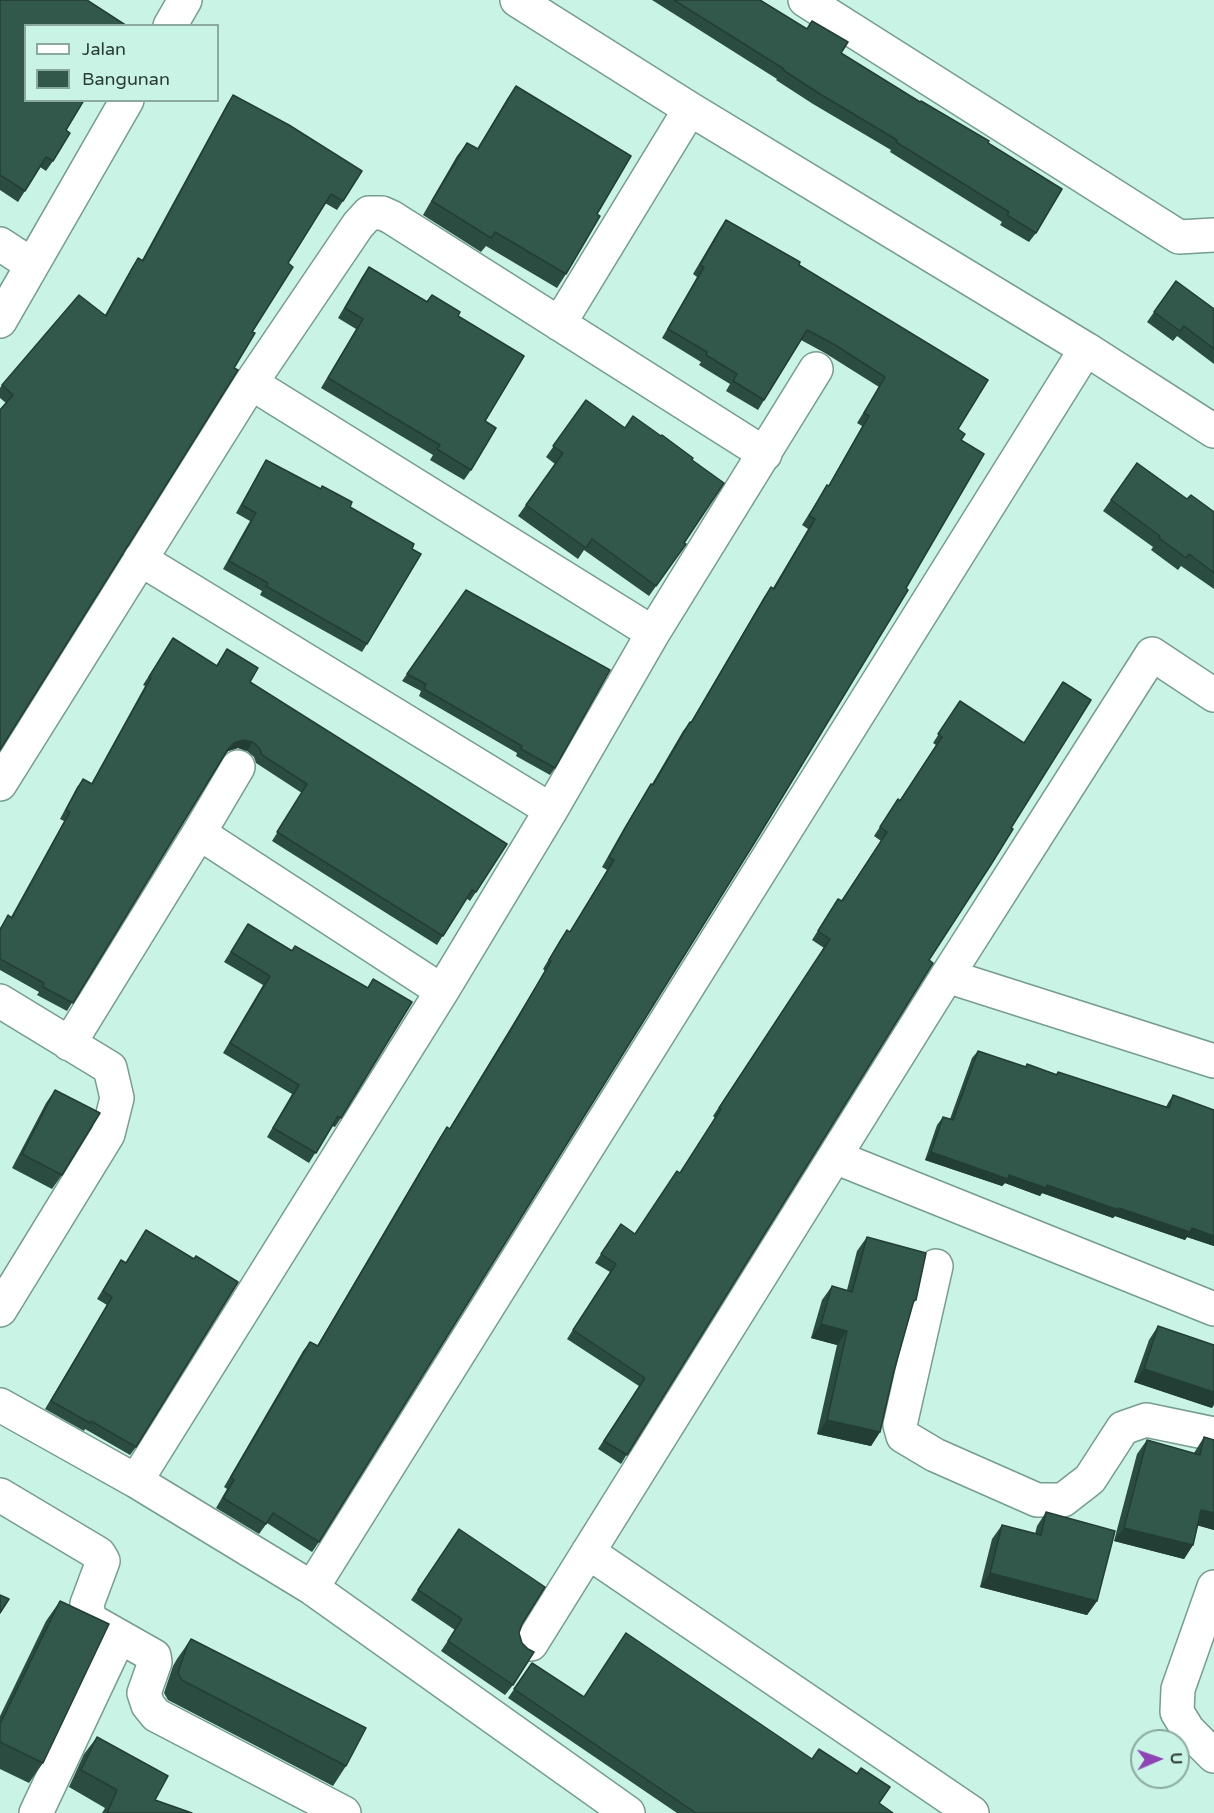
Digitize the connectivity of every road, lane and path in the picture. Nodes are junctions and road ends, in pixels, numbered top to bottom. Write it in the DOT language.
graph roads {
  1 [pos="185,0"];
  2 [pos="517,0"];
  3 [pos="805,0"];
  4 [pos="171,24"];
  5 [pos="126,102"];
  6 [pos="690,109"];
  7 [pos="1214,235"];
  8 [pos="0,244"];
  9 [pos="32,265"];
  10 [pos="0,321"];
  11 [pos="559,324"];
  12 [pos="1086,349"];
  13 [pos="816,369"];
  14 [pos="251,383"];
  15 [pos="1214,431"];
  16 [pos="765,454"];
  17 [pos="140,559"];
  18 [pos="653,633"];
  19 [pos="1214,696"];
  20 [pos="238,767"];
  21 [pos="0,784"];
  22 [pos="551,810"];
  23 [pos="200,833"];
  24 [pos="947,976"];
  25 [pos="442,991"];
  26 [pos="0,1001"];
  27 [pos="69,1044"];
  28 [pos="1214,1061"];
  29 [pos="835,1157"];
  30 [pos="936,1266"];
  31 [pos="1214,1309"];
  32 [pos="0,1310"];
  33 [pos="0,1405"];
  34 [pos="1214,1434"];
  35 [pos="136,1481"];
  36 [pos="0,1495"];
  37 [pos="588,1552"];
  38 [pos="1214,1587"];
  39 [pos="312,1588"];
  40 [pos="119,1637"];
  41 [pos="531,1644"];
  42 [pos="1214,1756"];
  43 [pos="36,1813"];
  44 [pos="344,1813"];
  45 [pos="628,1813"];
  46 [pos="972,1813"];
  1 -- 4 [label="street"];
  2 -- 6 [label="street"];
  3 -- 7 [label="street"];
  5 -- 9 [label="street"];
  6 -- 11 [label="street"];
  6 -- 12 [label="street"];
  8 -- 9 [label="street"];
  9 -- 10 [label="street"];
  11 -- 14 [label="street"];
  11 -- 16 [label="street"];
  12 -- 15 [label="street"];
  12 -- 39 [label="street"];
  13 -- 16 [label="street"];
  14 -- 17 [label="street"];
  14 -- 18 [label="street"];
  16 -- 18 [label="street"];
  17 -- 21 [label="street"];
  17 -- 22 [label="street"];
  18 -- 22 [label="street"];
  19 -- 24 [label="street"];
  20 -- 23 [label="street"];
  22 -- 25 [label="street"];
  23 -- 25 [label="street"];
  23 -- 27 [label="street"];
  24 -- 28 [label="street"];
  24 -- 29 [label="street"];
  25 -- 35 [label="street"];
  26 -- 27 [label="street"];
  27 -- 32 [label="street"];
  29 -- 31 [label="street"];
  29 -- 37 [label="street"];
  30 -- 34 [label="street"];
  33 -- 35 [label="street"];
  35 -- 39 [label="street"];
  36 -- 40 [label="street"];
  37 -- 41 [label="street"];
  37 -- 46 [label="street"];
  38 -- 42 [label="street"];
  39 -- 45 [label="street"];
  40 -- 43 [label="street"];
  40 -- 44 [label="street"];
}
